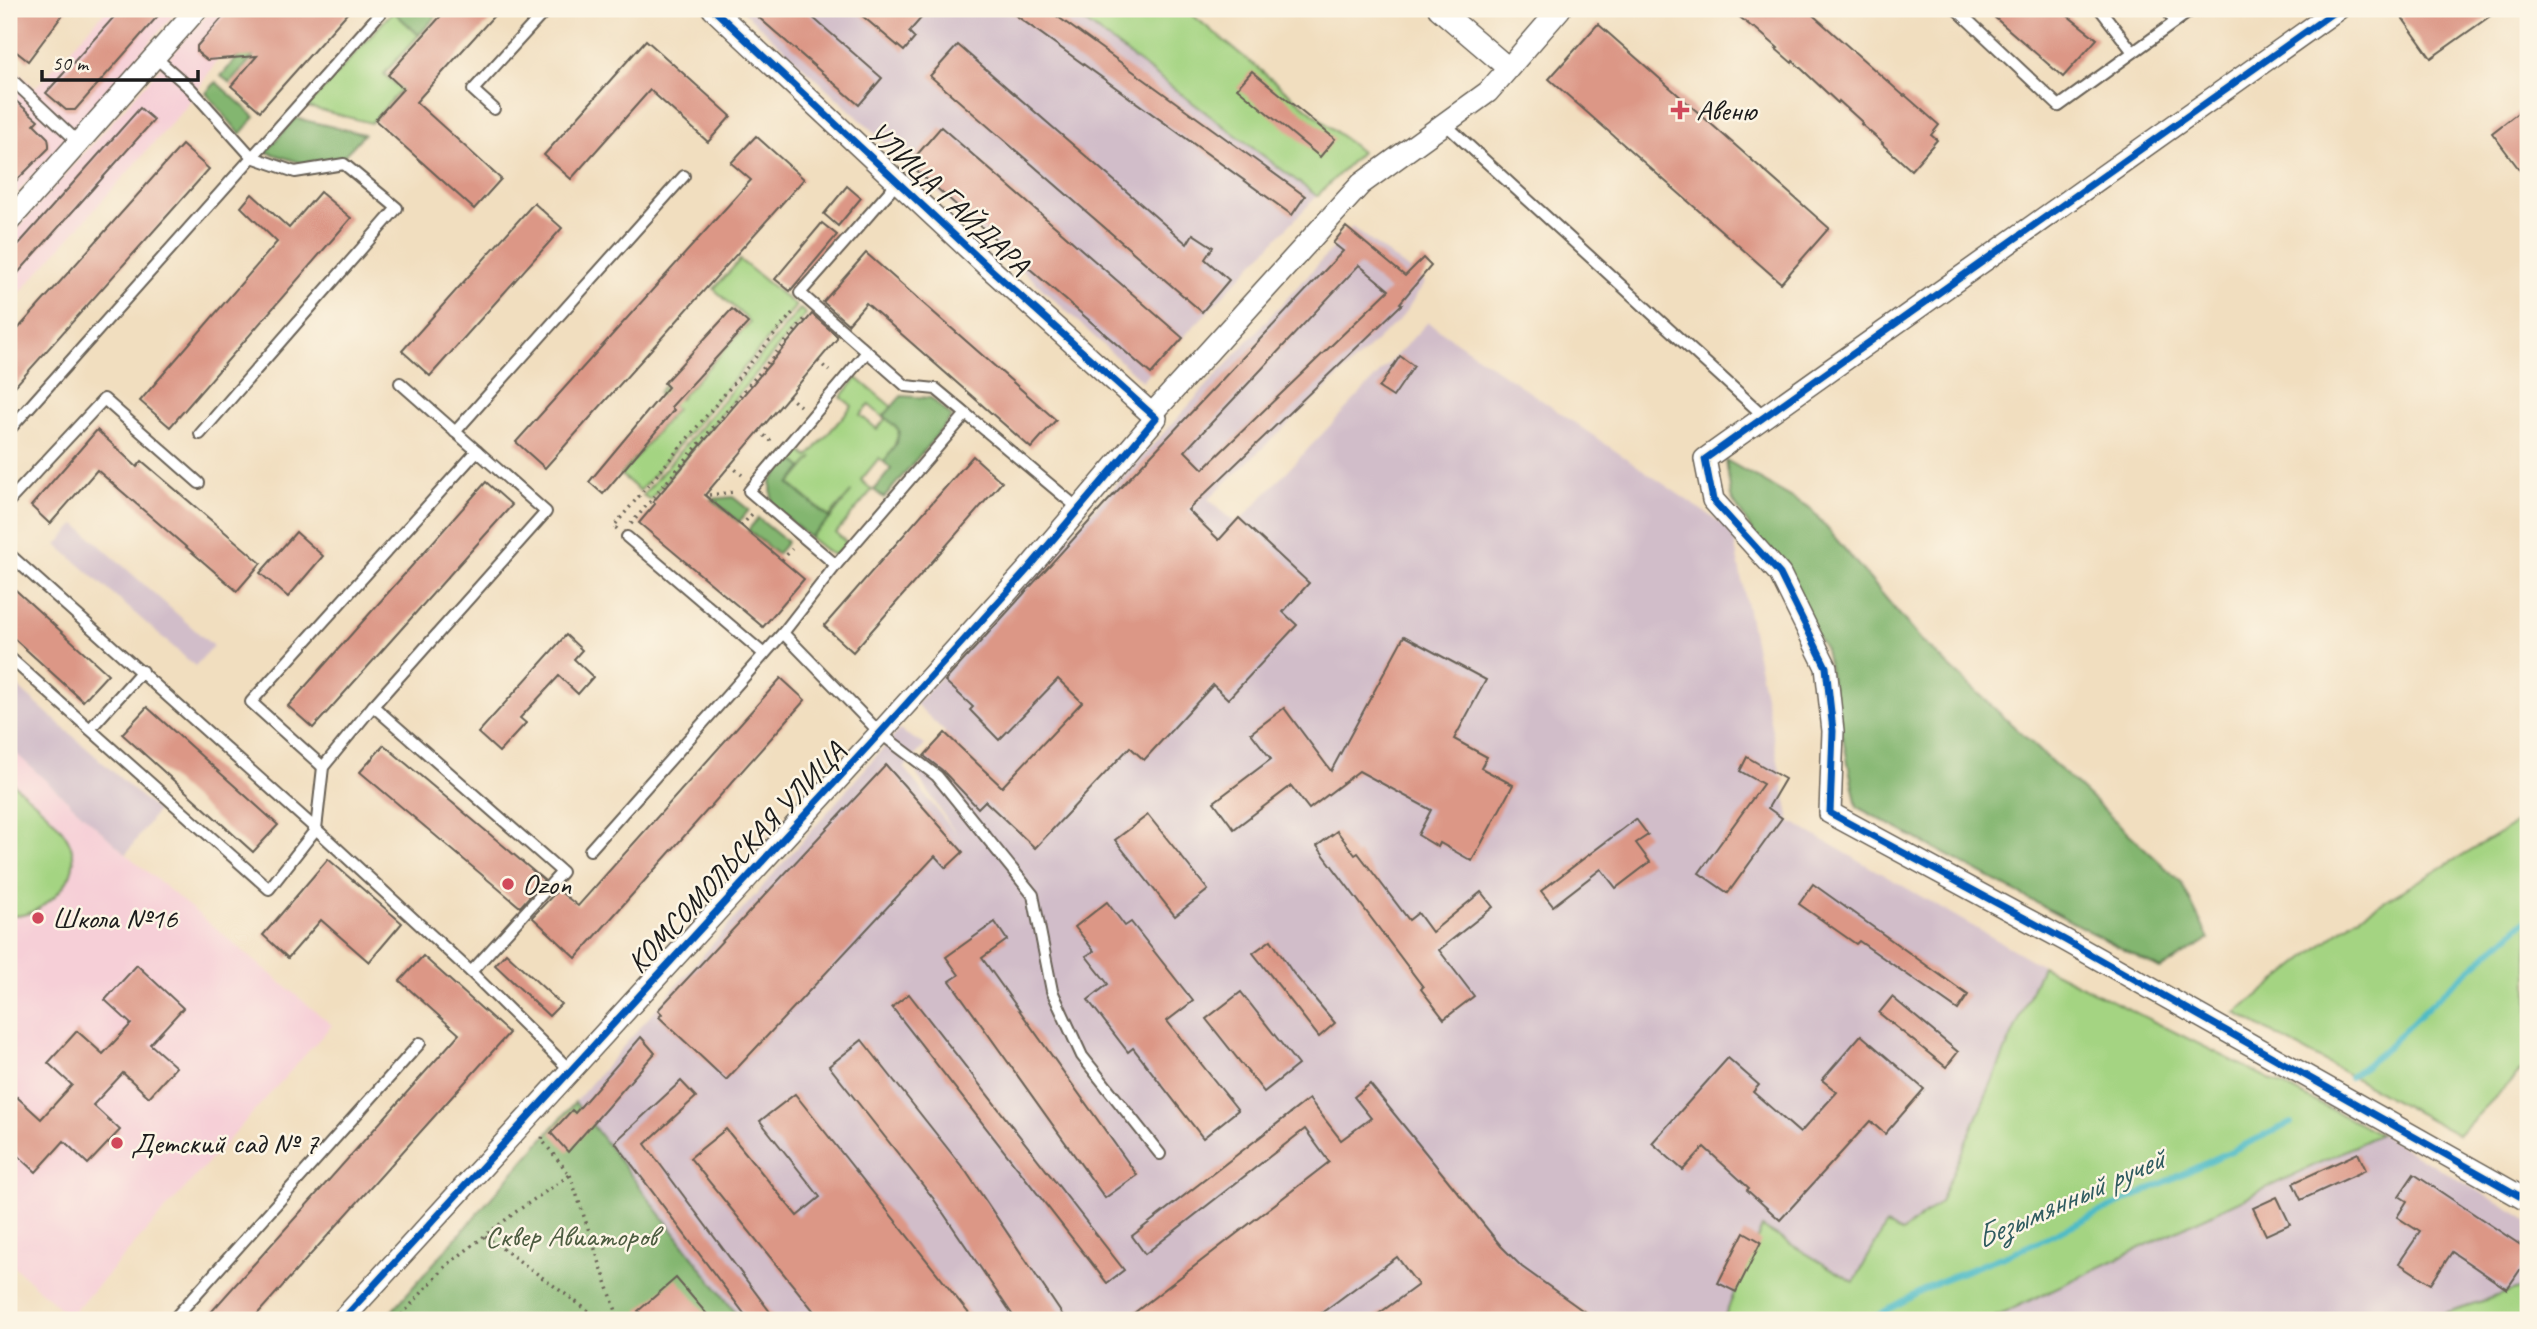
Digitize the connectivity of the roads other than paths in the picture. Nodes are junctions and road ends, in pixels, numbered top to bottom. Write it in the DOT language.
graph roads {
  1 [pos="197,9"];
  2 [pos="384,9"];
  3 [pos="547,9"];
  4 [pos="713,9"];
  5 [pos="1439,9"];
  6 [pos="1560,9"];
  7 [pos="1956,9"];
  8 [pos="2100,9"];
  9 [pos="2166,9"];
  10 [pos="2193,9"];
  11 [pos="2338,9"];
  12 [pos="2175,22"];
  13 [pos="2133,52"];
  14 [pos="155,57"];
  15 [pos="1508,68"];
  16 [pos="9,77"];
  17 [pos="494,109"];
  18 [pos="1444,123"];
  19 [pos="79,143"];
  20 [pos="252,157"];
  21 [pos="684,176"];
  22 [pos="897,183"];
  23 [pos="9,221"];
  24 [pos="867,352"];
  25 [pos="400,383"];
  26 [pos="966,414"];
  27 [pos="1154,416"];
  28 [pos="1765,416"];
  29 [pos="9,430"];
  30 [pos="455,432"];
  31 [pos="200,434"];
  32 [pos="477,451"];
  33 [pos="198,483"];
  34 [pos="9,501"];
  35 [pos="1079,509"];
  36 [pos="625,535"];
  37 [pos="9,554"];
  38 [pos="836,565"];
  39 [pos="783,633"];
  40 [pos="764,654"];
  41 [pos="9,657"];
  42 [pos="142,671"];
  43 [pos="373,706"];
  44 [pos="90,729"];
  45 [pos="880,733"];
  46 [pos="323,767"];
  47 [pos="316,829"];
  48 [pos="590,850"];
  49 [pos="471,972"];
  50 [pos="421,1043"];
  51 [pos="570,1071"];
  52 [pos="1160,1154"];
  53 [pos="2528,1200"];
  54 [pos="173,1320"];
  55 [pos="342,1320"];
  1 -- 14 [label="street"];
  2 -- 20 [label="lane"];
  3 -- 17 [label="lane"];
  4 -- 22 [label="street, УЛИЦА ГАЙДАРА"];
  5 -- 15 [label="street"];
  6 -- 15 [label="street, КОМСОМОЛЬСКАЯ УЛИЦА"];
  7 -- 13 [label="lane"];
  8 -- 13 [label="lane"];
  9 -- 12 [label="lane"];
  10 -- 12 [label="lane"];
  11 -- 28 [label="street"];
  12 -- 13 [label="lane"];
  14 -- 19 [label="street"];
  14 -- 20 [label="lane"];
  15 -- 18 [label="street, КОМСОМОЛЬСКАЯ УЛИЦА"];
  16 -- 19 [label="lane"];
  18 -- 27 [label="street, КОМСОМОЛЬСКАЯ УЛИЦА"];
  18 -- 28 [label="lane"];
  19 -- 23 [label="street"];
  20 -- 29 [label="lane"];
  20 -- 31 [label="lane"];
  21 -- 30 [label="lane"];
  22 -- 24 [label="lane"];
  22 -- 27 [label="street, УЛИЦА ГАЙДАРА"];
  24 -- 26 [label="lane"];
  24 -- 38 [label="lane"];
  25 -- 30 [label="lane"];
  26 -- 35 [label="lane"];
  26 -- 38 [label="lane"];
  27 -- 35 [label="street, КОМСОМОЛЬСКАЯ УЛИЦА"];
  28 -- 53 [label="street"];
  30 -- 32 [label="lane"];
  32 -- 43 [label="lane"];
  32 -- 46 [label="lane"];
  33 -- 34 [label="lane"];
  35 -- 45 [label="street, КОМСОМОЛЬСКАЯ УЛИЦА"];
  36 -- 40 [label="lane"];
  37 -- 42 [label="lane"];
  38 -- 39 [label="lane"];
  39 -- 40 [label="lane"];
  39 -- 45 [label="lane"];
  40 -- 48 [label="lane"];
  41 -- 44 [label="lane"];
  42 -- 44 [label="lane"];
  42 -- 47 [label="lane"];
  43 -- 46 [label="lane"];
  43 -- 49 [label="lane"];
  44 -- 47 [label="lane"];
  45 -- 51 [label="street, КОМСОМОЛЬСКАЯ УЛИЦА"];
  45 -- 52 [label="lane"];
  46 -- 47 [label="lane"];
  47 -- 49 [label="lane"];
  49 -- 51 [label="lane"];
  50 -- 54 [label="lane"];
  51 -- 55 [label="street, КОМСОМОЛЬСКАЯ УЛИЦА"];
}
